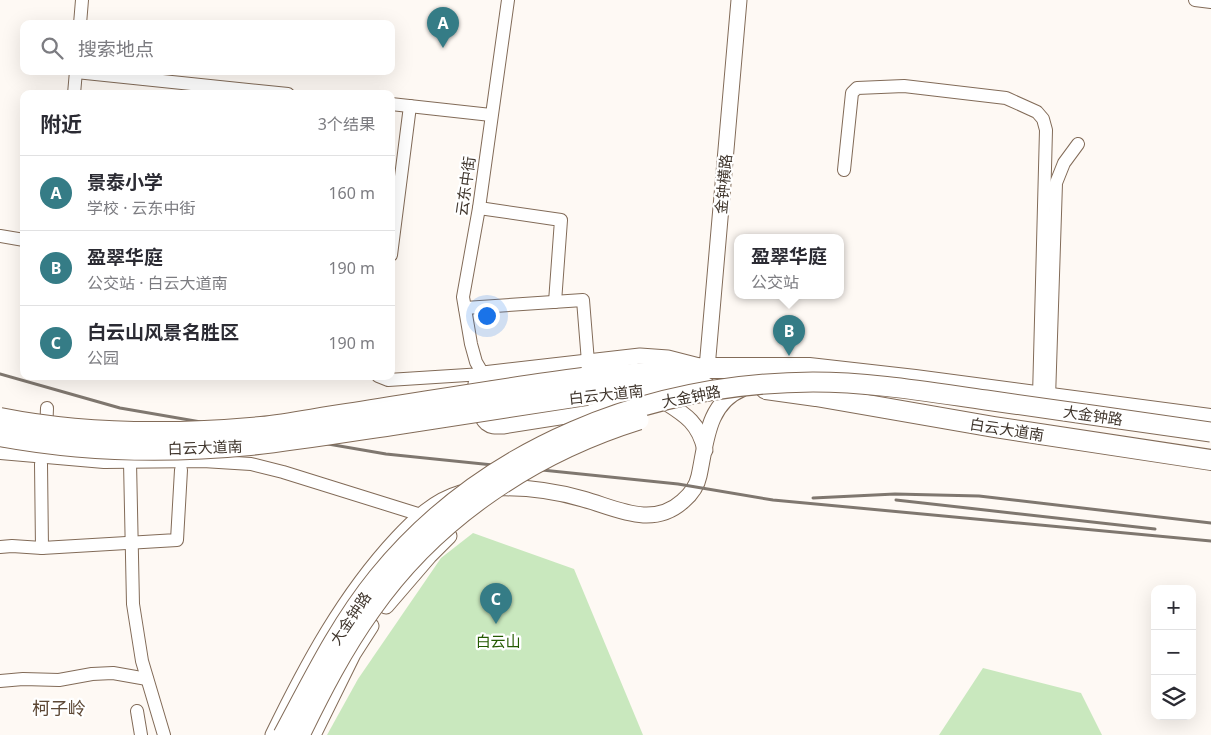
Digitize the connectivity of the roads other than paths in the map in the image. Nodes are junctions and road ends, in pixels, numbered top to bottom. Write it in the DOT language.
graph roads {
  1 [pos="82,0"];
  2 [pos="508,0"];
  3 [pos="739,0"];
  4 [pos="1194,0"];
  5 [pos="1211,2"];
  6 [pos="80,20"];
  7 [pos="76,75"];
  8 [pos="105,75"];
  9 [pos="74,90"];
  10 [pos="249,90"];
  11 [pos="395,104"];
  12 [pos="410,106"];
  13 [pos="491,115"];
  14 [pos="1078,144"];
  15 [pos="844,170"];
  16 [pos="479,208"];
  17 [pos="395,224"];
  18 [pos="0,236"];
  19 [pos="20,239"];
  20 [pos="555,302"];
  21 [pos="465,308"];
  22 [pos="707,368"];
  23 [pos="483,374"];
  24 [pos="586,378"];
  25 [pos="395,380"];
  26 [pos="744,388"];
  27 [pos="1044,397"];
  28 [pos="662,400"];
  29 [pos="47,408"];
  30 [pos="0,418"];
  31 [pos="1211,419"];
  32 [pos="1211,432"];
  33 [pos="0,436"];
  34 [pos="1211,445"];
  35 [pos="705,450"];
  36 [pos="0,453"];
  37 [pos="1211,460"];
  38 [pos="43,461"];
  39 [pos="130,462"];
  40 [pos="181,470"];
  41 [pos="517,488"];
  42 [pos="421,515"];
  43 [pos="132,541"];
  44 [pos="0,547"];
  45 [pos="42,548"];
  46 [pos="147,679"];
  47 [pos="0,681"];
  48 [pos="137,711"];
  49 [pos="141,735"];
  50 [pos="164,735"];
  51 [pos="273,735"];
  52 [pos="284,735"];
  53 [pos="300,735"];
  54 [pos="313,735"];
  1 -- 6 [label="street"];
  2 -- 13 [label="street, 云东中街"];
  3 -- 22 [label="street, 金钟横路"];
  4 -- 5 [label="street"];
  7 -- 9 [label="street"];
  8 -- 10 [label="street"];
  11 -- 12 [label="street"];
  12 -- 13 [label="street"];
  12 -- 17 [label="street"];
  13 -- 16 [label="street, 云东中街"];
  14 -- 27 [label="street"];
  15 -- 27 [label="street"];
  16 -- 20 [label="street"];
  16 -- 21 [label="street, 云东中街"];
  18 -- 19 [label="street"];
  20 -- 21 [label="street"];
  20 -- 24 [label="street"];
  21 -- 23 [label="street, 云东中街"];
  22 -- 24 [label="highway, 白云大道南"];
  22 -- 27 [label="highway, 白云大道南"];
  23 -- 24 [label="street"];
  23 -- 25 [label="street"];
  23 -- 28 [label="street"];
  24 -- 26 [label="highway, 白云大道南"];
  24 -- 30 [label="highway, 白云大道南, bridge"];
  24 -- 33 [label="highway, 白云大道南, bridge"];
  26 -- 28 [label="street"];
  26 -- 35 [label="street"];
  26 -- 37 [label="highway, 白云大道南"];
  27 -- 31 [label="highway, 白云大道南"];
  28 -- 35 [label="street"];
  29 -- 38 [label="street"];
  32 -- 52 [label="main road, 大金钟路, bridge"];
  34 -- 53 [label="main road, 大金钟路, bridge"];
  35 -- 41 [label="street"];
  36 -- 38 [label="street"];
  38 -- 39 [label="street"];
  38 -- 45 [label="street"];
  39 -- 42 [label="street"];
  39 -- 43 [label="street"];
  40 -- 43 [label="street"];
  41 -- 42 [label="street"];
  41 -- 54 [label="street"];
  42 -- 51 [label="street"];
  43 -- 45 [label="street"];
  43 -- 46 [label="street"];
  44 -- 45 [label="street"];
  46 -- 47 [label="street"];
  46 -- 50 [label="street"];
  48 -- 49 [label="street"];
}
